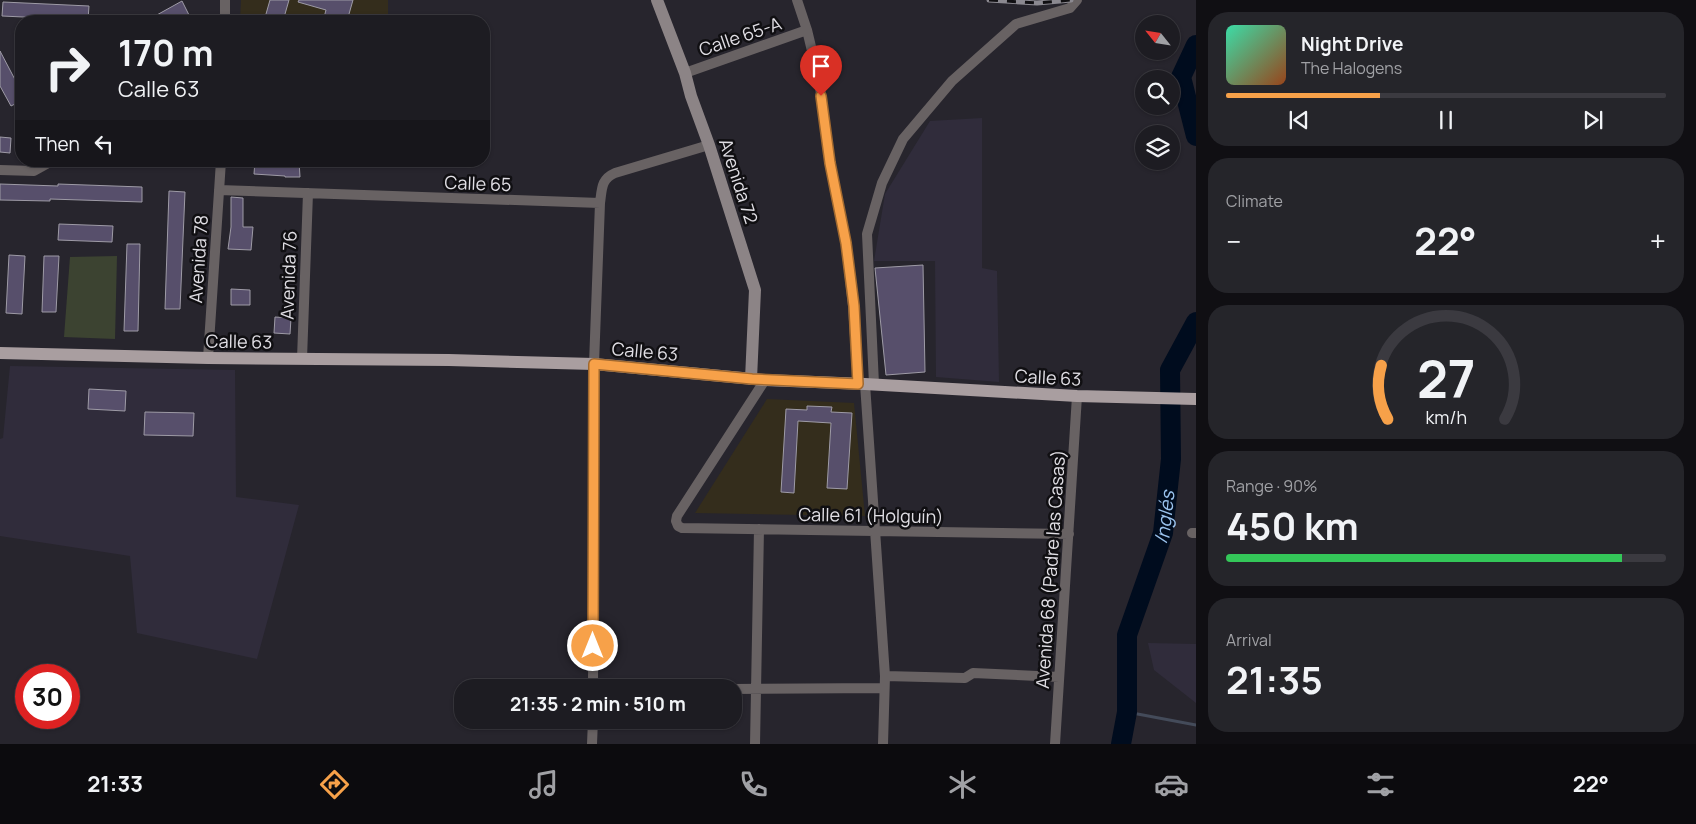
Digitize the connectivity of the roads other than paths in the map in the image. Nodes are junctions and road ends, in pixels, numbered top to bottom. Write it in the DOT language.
graph roads {
  1 [pos="225,0"];
  2 [pos="657,0"];
  3 [pos="797,0"];
  4 [pos="1077,0"];
  5 [pos="225,15"];
  6 [pos="807,30"];
  7 [pos="685,72"];
  8 [pos="709,145"];
  9 [pos="41,167"];
  10 [pos="221,167"];
  11 [pos="0,170"];
  12 [pos="219,190"];
  13 [pos="308,193"];
  14 [pos="600,203"];
  15 [pos="0,353"];
  16 [pos="208,358"];
  17 [pos="302,359"];
  18 [pos="594,364"];
  19 [pos="752,379"];
  20 [pos="765,380"];
  21 [pos="866,384"];
  22 [pos="1077,396"];
  23 [pos="1196,399"];
  24 [pos="759,529"];
  25 [pos="876,532"];
  26 [pos="1069,534"];
  27 [pos="885,676"];
  28 [pos="1059,677"];
  29 [pos="593,679"];
  30 [pos="884,688"];
  31 [pos="742,689"];
  32 [pos="755,690"];
  33 [pos="593,729"];
  34 [pos="592,744"];
  35 [pos="755,744"];
  36 [pos="883,744"];
  37 [pos="1054,744"];
  1 -- 5 [label="street"];
  2 -- 7 [label="street, Avenida 72"];
  3 -- 6 [label="street"];
  4 -- 21 [label="street"];
  6 -- 7 [label="street, Calle 65-A"];
  6 -- 21 [label="street"];
  7 -- 8 [label="street, Avenida 72"];
  8 -- 14 [label="street"];
  8 -- 19 [label="street, Avenida 72"];
  9 -- 11 [label="street"];
  10 -- 12 [label="street, Avenida 78"];
  12 -- 13 [label="street, Calle 65"];
  12 -- 16 [label="street, Avenida 78"];
  13 -- 14 [label="street, Calle 65"];
  13 -- 17 [label="street, Avenida 76"];
  14 -- 18 [label="street"];
  15 -- 16 [label="main road, Calle 63"];
  16 -- 17 [label="main road, Calle 63"];
  17 -- 18 [label="main road, Calle 63"];
  18 -- 19 [label="main road, Calle 63"];
  18 -- 29 [label="street"];
  19 -- 20 [label="main road, Calle 63"];
  20 -- 21 [label="main road, Calle 63"];
  20 -- 24 [label="street, Calle 61 (Holguín)"];
  21 -- 22 [label="main road, Calle 63"];
  21 -- 25 [label="street"];
  22 -- 23 [label="main road, Calle 63"];
  22 -- 26 [label="street, Avenida 68 (Padre las Casas)"];
  24 -- 25 [label="street, Calle 61 (Holguín)"];
  24 -- 32 [label="street"];
  25 -- 26 [label="street, Calle 61 (Holguín)"];
  25 -- 27 [label="street"];
  26 -- 28 [label="street, Avenida 68 (Padre las Casas)"];
  27 -- 28 [label="street"];
  27 -- 30 [label="street"];
  28 -- 37 [label="street, Avenida 68 (Padre las Casas)"];
  30 -- 32 [label="street"];
  30 -- 36 [label="street"];
  31 -- 32 [label="street"];
  32 -- 35 [label="street"];
  33 -- 34 [label="street"];
}
